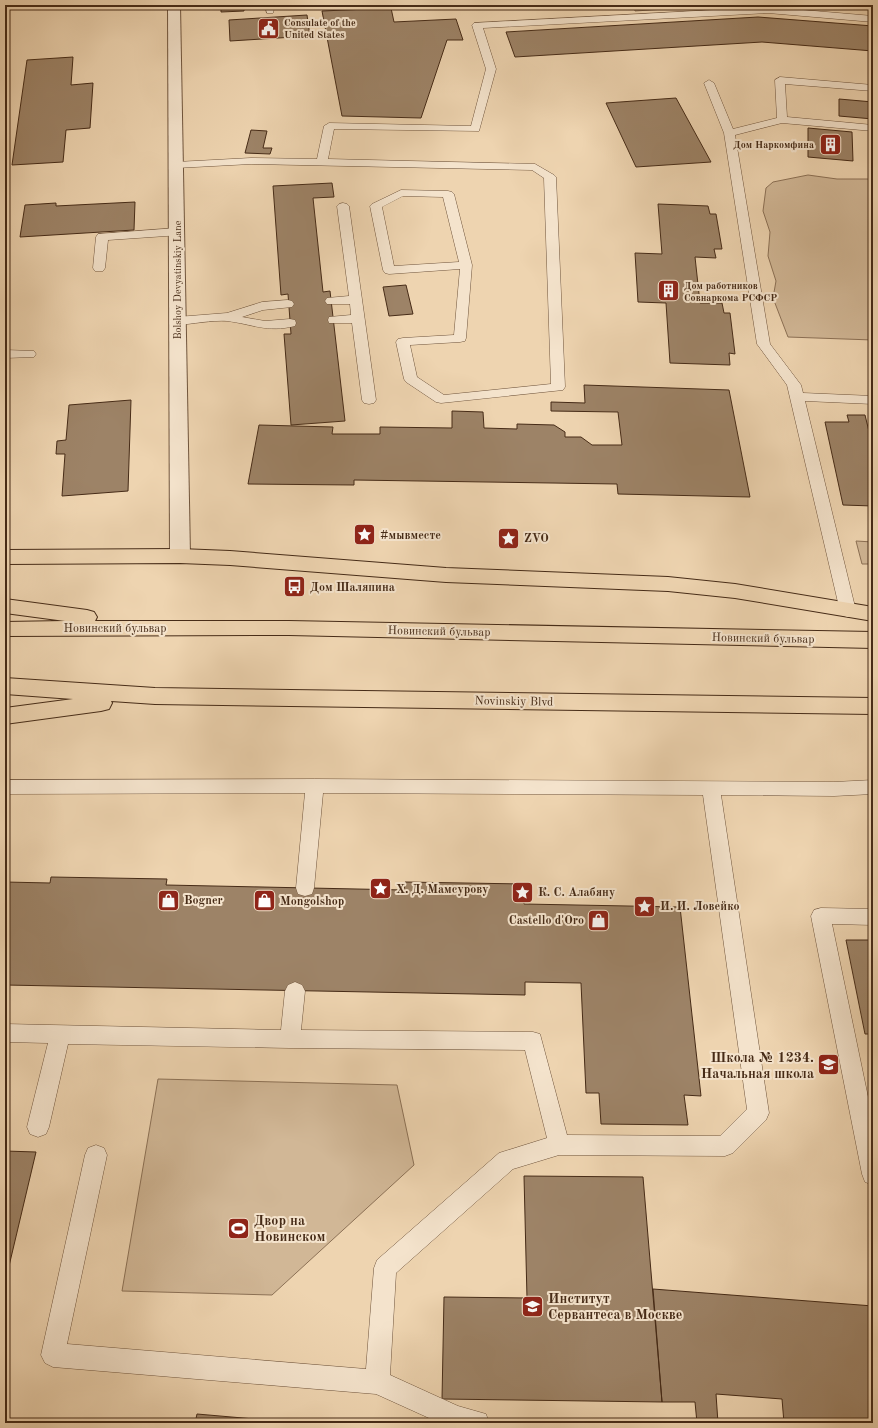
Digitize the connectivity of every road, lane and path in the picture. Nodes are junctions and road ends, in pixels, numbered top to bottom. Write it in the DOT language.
graph roads {
  1 [pos="174,5"];
  2 [pos="873,18"];
  3 [pos="709,83"];
  4 [pos="873,88"];
  5 [pos="782,120"];
  6 [pos="873,128"];
  7 [pos="730,133"];
  8 [pos="322,162"];
  9 [pos="176,165"];
  10 [pos="342,206"];
  11 [pos="176,232"];
  12 [pos="466,265"];
  13 [pos="100,268"];
  14 [pos="356,300"];
  15 [pos="331,301"];
  16 [pos="288,304"];
  17 [pos="228,317"];
  18 [pos="358,319"];
  19 [pos="334,320"];
  20 [pos="178,321"];
  21 [pos="290,323"];
  22 [pos="5,354"];
  23 [pos="29,354"];
  24 [pos="798,397"];
  25 [pos="369,400"];
  26 [pos="873,400"];
  27 [pos="180,556"];
  28 [pos="5,557"];
  29 [pos="5,606"];
  30 [pos="848,611"];
  31 [pos="873,614"];
  32 [pos="160,628"];
  33 [pos="5,629"];
  34 [pos="873,640"];
  35 [pos="5,686"];
  36 [pos="155,696"];
  37 [pos="873,706"];
  38 [pos="5,716"];
  39 [pos="315,786"];
  40 [pos="5,787"];
  41 [pos="873,787"];
  42 [pos="711,788"];
  43 [pos="305,888"];
  44 [pos="873,917"];
  45 [pos="295,990"];
  46 [pos="5,1033"];
  47 [pos="60,1034"];
  48 [pos="290,1039"];
  49 [pos="38,1127"];
  50 [pos="559,1145"];
  51 [pos="96,1155"];
  52 [pos="873,1174"];
  53 [pos="377,1382"];
  54 [pos="477,1423"];
  1 -- 9 [label="street, Bolshoy Devyatinskiy Lane"];
  2 -- 8 [label="lane"];
  3 -- 7 [label="lane"];
  4 -- 5 [label="lane"];
  5 -- 6 [label="lane"];
  5 -- 7 [label="lane"];
  7 -- 24 [label="lane"];
  8 -- 9 [label="lane"];
  8 -- 12 [label="lane"];
  9 -- 11 [label="street, Bolshoy Devyatinskiy Lane"];
  10 -- 14 [label="lane"];
  11 -- 13 [label="lane"];
  11 -- 20 [label="street, Bolshoy Devyatinskiy Lane"];
  12 -- 12 [label="lane"];
  14 -- 15 [label="lane"];
  14 -- 18 [label="lane"];
  16 -- 17 [label="lane"];
  17 -- 20 [label="lane"];
  17 -- 21 [label="lane"];
  18 -- 19 [label="lane"];
  18 -- 25 [label="lane"];
  20 -- 27 [label="street, Bolshoy Devyatinskiy Lane"];
  22 -- 23 [label="lane"];
  24 -- 26 [label="lane"];
  24 -- 30 [label="lane"];
  27 -- 28 [label="main road"];
  27 -- 30 [label="main road"];
  29 -- 32 [label="main road"];
  30 -- 31 [label="main road"];
  32 -- 33 [label="main road, Новинский бульвар"];
  32 -- 34 [label="main road, Новинский бульвар"];
  35 -- 36 [label="main road"];
  36 -- 37 [label="main road, Novinskiy Blvd"];
  36 -- 38 [label="main road"];
  39 -- 40 [label="lane"];
  39 -- 42 [label="lane"];
  39 -- 43 [label="lane"];
  41 -- 42 [label="lane"];
  42 -- 50 [label="lane"];
  44 -- 52 [label="lane"];
  45 -- 48 [label="lane"];
  46 -- 47 [label="lane"];
  47 -- 48 [label="lane"];
  47 -- 49 [label="lane"];
  48 -- 50 [label="lane"];
  50 -- 53 [label="lane"];
  51 -- 53 [label="lane"];
  53 -- 54 [label="lane"];
}
